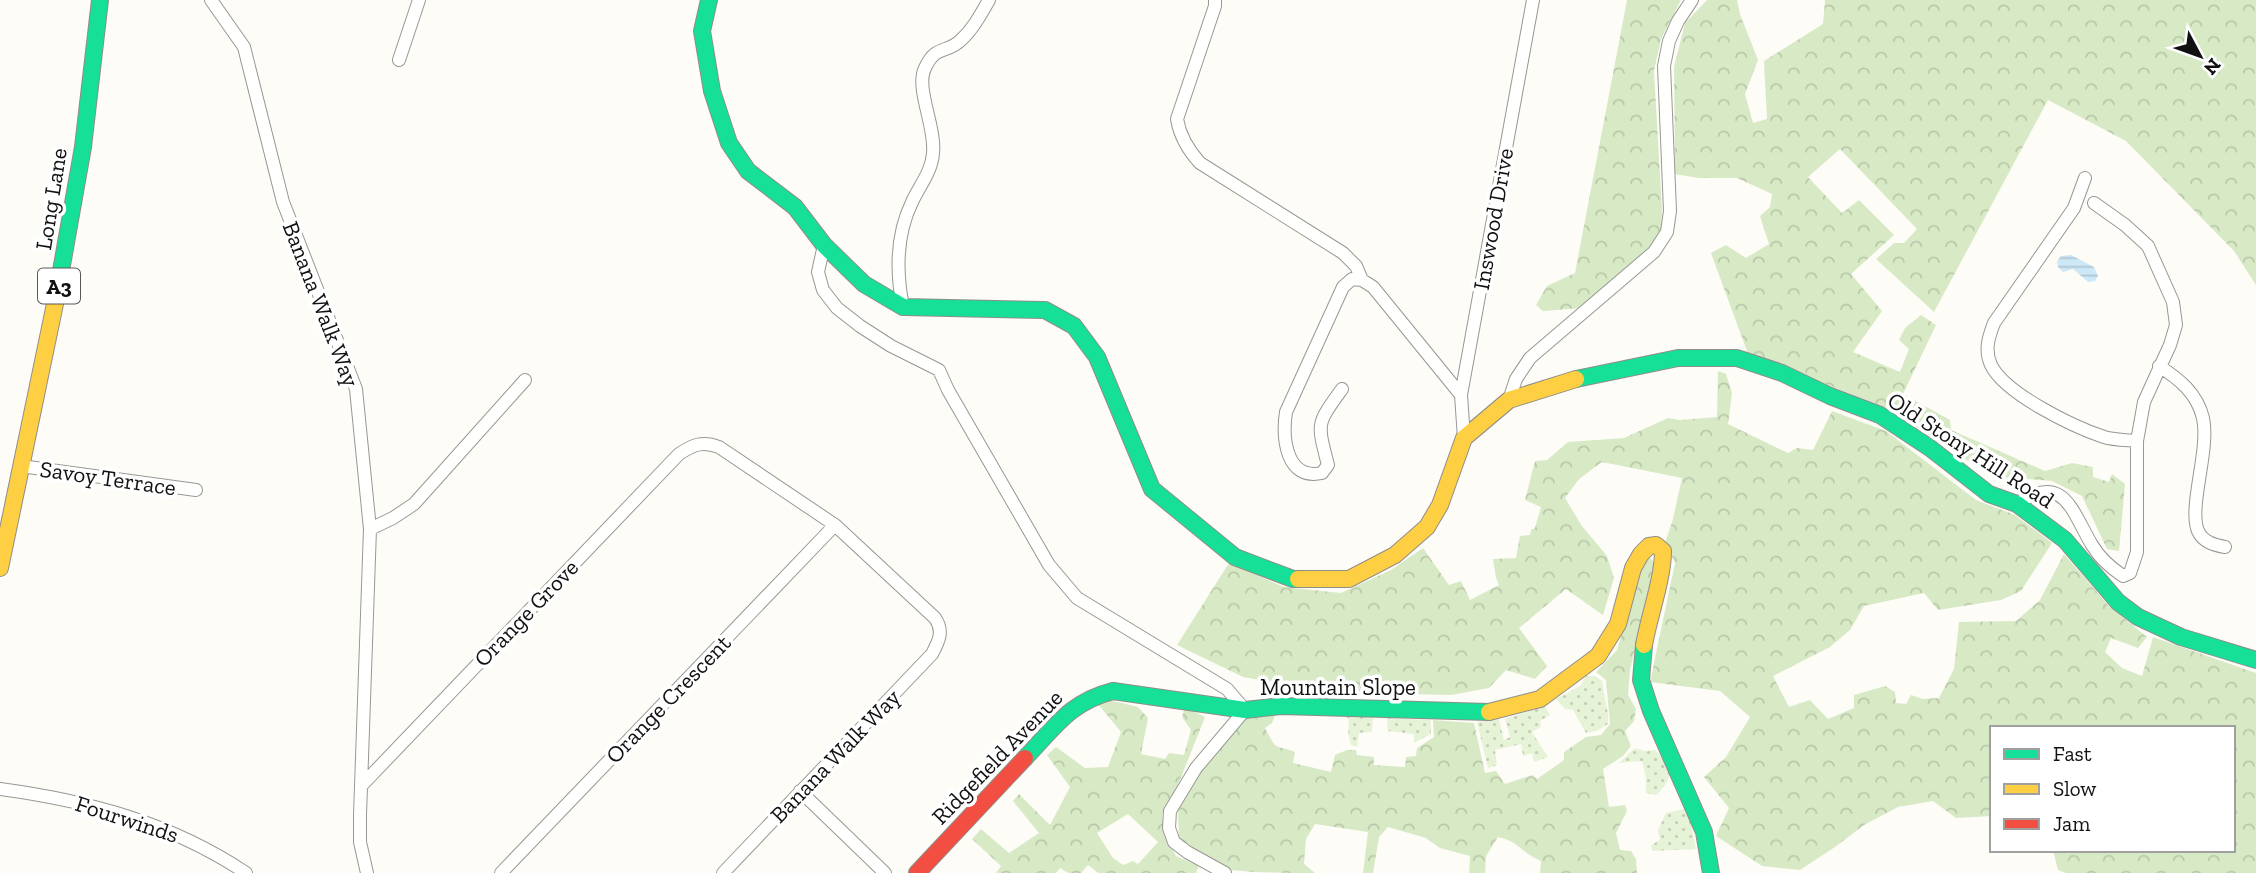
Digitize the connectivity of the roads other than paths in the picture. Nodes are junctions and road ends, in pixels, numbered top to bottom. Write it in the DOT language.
graph roads {
  1 [pos="100,0"];
  2 [pos="211,0"];
  3 [pos="419,0"];
  4 [pos="709,0"];
  5 [pos="989,0"];
  6 [pos="1215,0"];
  7 [pos="1534,0"];
  8 [pos="1692,0"];
  9 [pos="399,60"];
  10 [pos="2085,178"];
  11 [pos="2094,203"];
  12 [pos="824,245"];
  13 [pos="1362,280"];
  14 [pos="903,307"];
  15 [pos="2159,366"];
  16 [pos="525,380"];
  17 [pos="1342,389"];
  18 [pos="1461,395"];
  19 [pos="1509,400"];
  20 [pos="1464,438"];
  21 [pos="2137,441"];
  22 [pos="21,466"];
  23 [pos="196,489"];
  24 [pos="2017,504"];
  25 [pos="835,524"];
  26 [pos="370,529"];
  27 [pos="2225,547"];
  28 [pos="0,568"];
  29 [pos="2256,660"];
  30 [pos="1245,710"];
  31 [pos="362,785"];
  32 [pos="0,789"];
  33 [pos="800,792"];
  34 [pos="246,873"];
  35 [pos="367,873"];
  36 [pos="501,873"];
  37 [pos="723,873"];
  38 [pos="885,873"];
  39 [pos="917,873"];
  40 [pos="1226,873"];
  41 [pos="1711,873"];
  1 -- 22 [label="street, Long Lane / A3"];
  2 -- 26 [label="street, Banana Walk Way"];
  3 -- 9 [label="street"];
  4 -- 12 [label="street, Old Stony Hill Road"];
  5 -- 14 [label="street"];
  6 -- 13 [label="street"];
  7 -- 18 [label="street, Inswood Drive"];
  8 -- 19 [label="street"];
  10 -- 21 [label="street"];
  11 -- 15 [label="street"];
  12 -- 14 [label="street, Old Stony Hill Road"];
  12 -- 30 [label="street, Mountain Slope"];
  13 -- 17 [label="street"];
  13 -- 18 [label="street"];
  14 -- 20 [label="street, Old Stony Hill Road"];
  15 -- 21 [label="street"];
  15 -- 27 [label="street"];
  16 -- 26 [label="street"];
  18 -- 20 [label="street, Inswood Drive"];
  19 -- 20 [label="street, Old Stony Hill Road"];
  19 -- 24 [label="street, Old Stony Hill Road"];
  21 -- 24 [label="street"];
  22 -- 23 [label="street, Savoy Terrace"];
  22 -- 28 [label="street, Long Lane / A3"];
  24 -- 29 [label="street, Old Stony Hill Road"];
  25 -- 31 [label="street, Orange Grove"];
  25 -- 33 [label="street, Banana Walk Way"];
  25 -- 36 [label="street, Orange Crescent"];
  26 -- 31 [label="street, Banana Walk Way"];
  30 -- 39 [label="street, Ridgefield Avenue"];
  30 -- 40 [label="street"];
  30 -- 41 [label="street, Mountain Slope"];
  31 -- 35 [label="street, Banana Walk Way"];
  32 -- 34 [label="street, Fourwinds"];
  33 -- 37 [label="street, Banana Walk Way"];
  33 -- 38 [label="street"];
}
